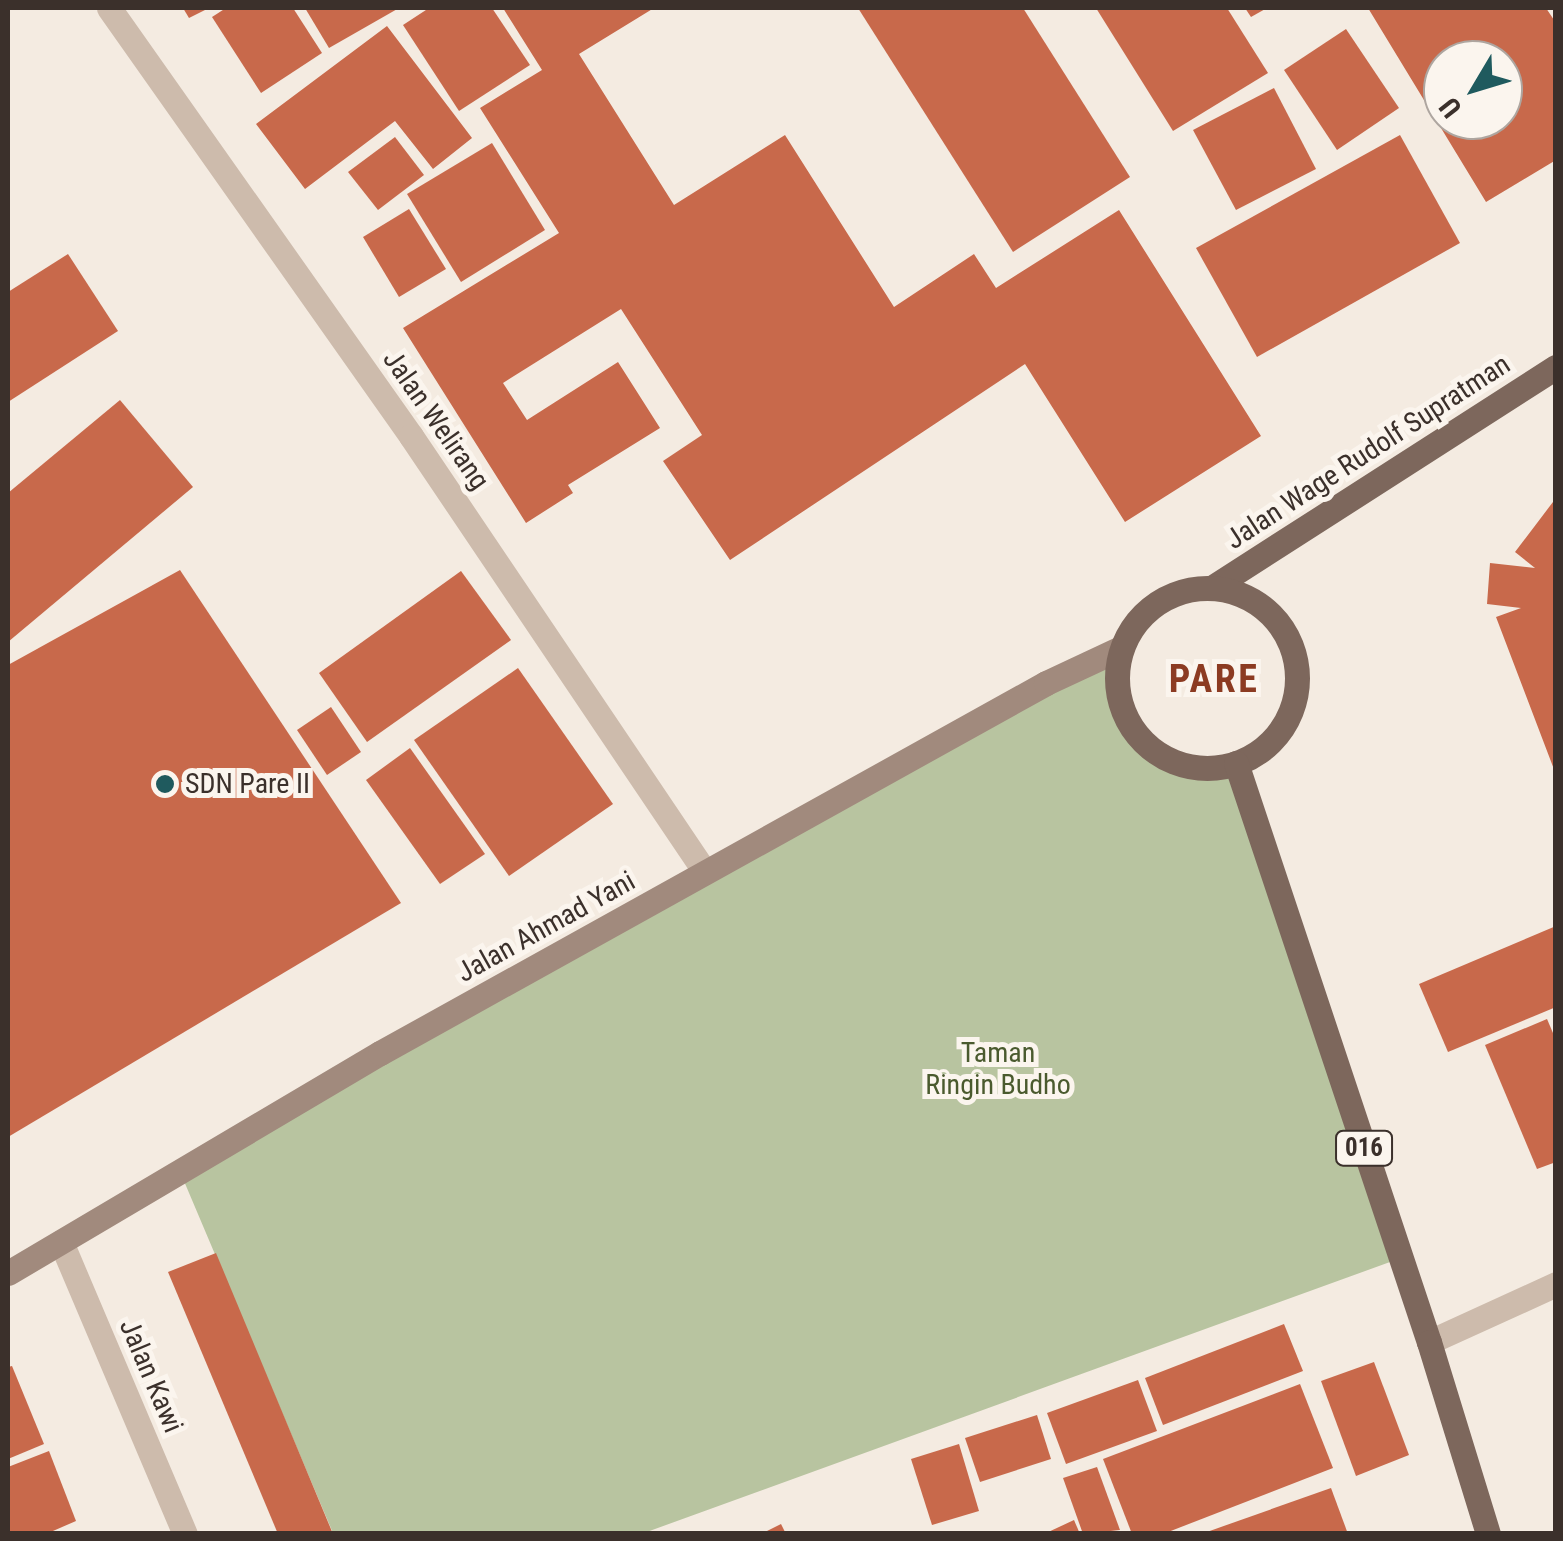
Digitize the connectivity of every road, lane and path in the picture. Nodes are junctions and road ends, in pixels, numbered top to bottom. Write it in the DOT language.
graph roads {
  1 [pos="110,8"];
  2 [pos="1556,367"];
  3 [pos="1213,587"];
  4 [pos="1122,648"];
  5 [pos="1236,763"];
  6 [pos="705,872"];
  7 [pos="61,1242"];
  8 [pos="8,1273"];
  9 [pos="1556,1284"];
  10 [pos="1430,1342"];
  11 [pos="185,1534"];
  12 [pos="1488,1534"];
  1 -- 6 [label="street, Jalan Welirang"];
  2 -- 3 [label="main road, Jalan Wage Rudolf Supratman"];
  3 -- 4 [label="main road"];
  3 -- 5 [label="main road"];
  4 -- 5 [label="main road"];
  4 -- 6 [label="main road, Jalan Ahmad Yani"];
  5 -- 10 [label="main road, 016"];
  6 -- 7 [label="main road, Jalan Ahmad Yani"];
  7 -- 8 [label="main road, Jalan Ahmad Yani"];
  7 -- 11 [label="street, Jalan Kawi"];
  9 -- 10 [label="street"];
  10 -- 12 [label="main road, 016"];
}
